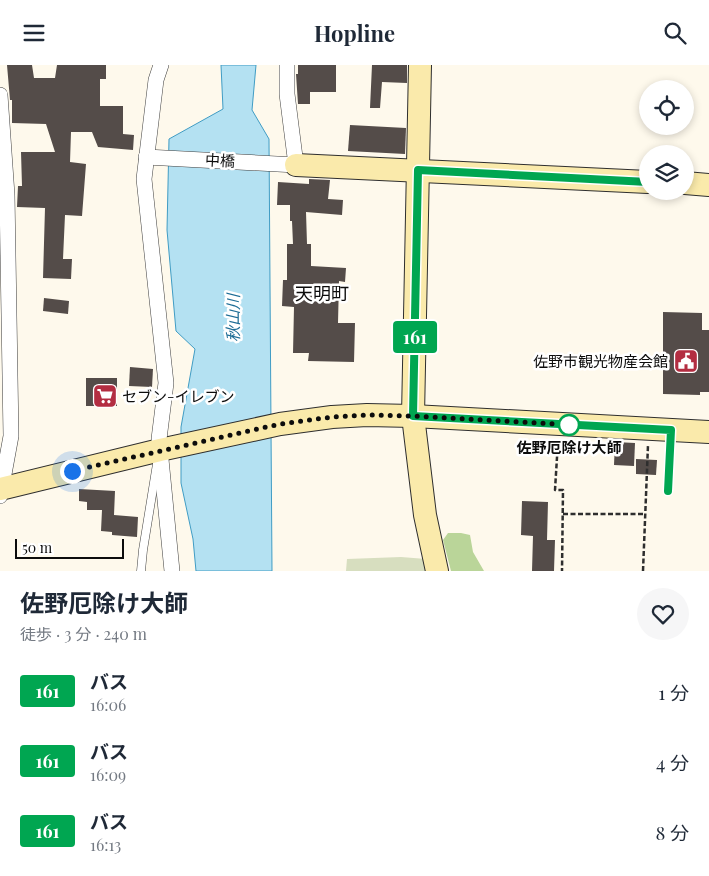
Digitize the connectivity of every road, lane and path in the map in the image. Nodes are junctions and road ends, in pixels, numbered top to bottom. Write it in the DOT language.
graph roads {
  1 [pos="161,65"];
  2 [pos="287,65"];
  3 [pos="420,65"];
  4 [pos="0,95"];
  5 [pos="151,157"];
  6 [pos="289,164"];
  7 [pos="418,170"];
  8 [pos="639,182"];
  9 [pos="694,184"];
  10 [pos="709,185"];
  11 [pos="3,196"];
  12 [pos="5,326"];
  13 [pos="5,398"];
  14 [pos="413,416"];
  15 [pos="558,424"];
  16 [pos="648,429"];
  17 [pos="671,430"];
  18 [pos="709,432"];
  19 [pos="164,450"];
  20 [pos="668,491"];
  21 [pos="1,492"];
  22 [pos="563,514"];
  23 [pos="645,514"];
  24 [pos="141,571"];
  25 [pos="172,571"];
  26 [pos="437,571"];
  27 [pos="562,571"];
  28 [pos="643,571"];
  1 -- 5 [label="street"];
  2 -- 6 [label="street"];
  3 -- 7 [label="street"];
  4 -- 11 [label="street"];
  5 -- 6 [label="street, 中橋"];
  5 -- 19 [label="street"];
  6 -- 7 [label="street"];
  7 -- 8 [label="street"];
  7 -- 14 [label="street"];
  9 -- 10 [label="street"];
  11 -- 12 [label="street"];
  12 -- 13 [label="street"];
  13 -- 21 [label="street"];
  14 -- 15 [label="street"];
  14 -- 19 [label="street"];
  14 -- 26 [label="street"];
  15 -- 16 [label="street"];
  15 -- 22 [label="path"];
  16 -- 17 [label="street"];
  16 -- 23 [label="path"];
  17 -- 18 [label="street"];
  17 -- 20 [label="lane"];
  19 -- 21 [label="street"];
  19 -- 24 [label="lane"];
  19 -- 25 [label="street"];
  22 -- 23 [label="path"];
  22 -- 27 [label="path"];
  23 -- 28 [label="path"];
}
